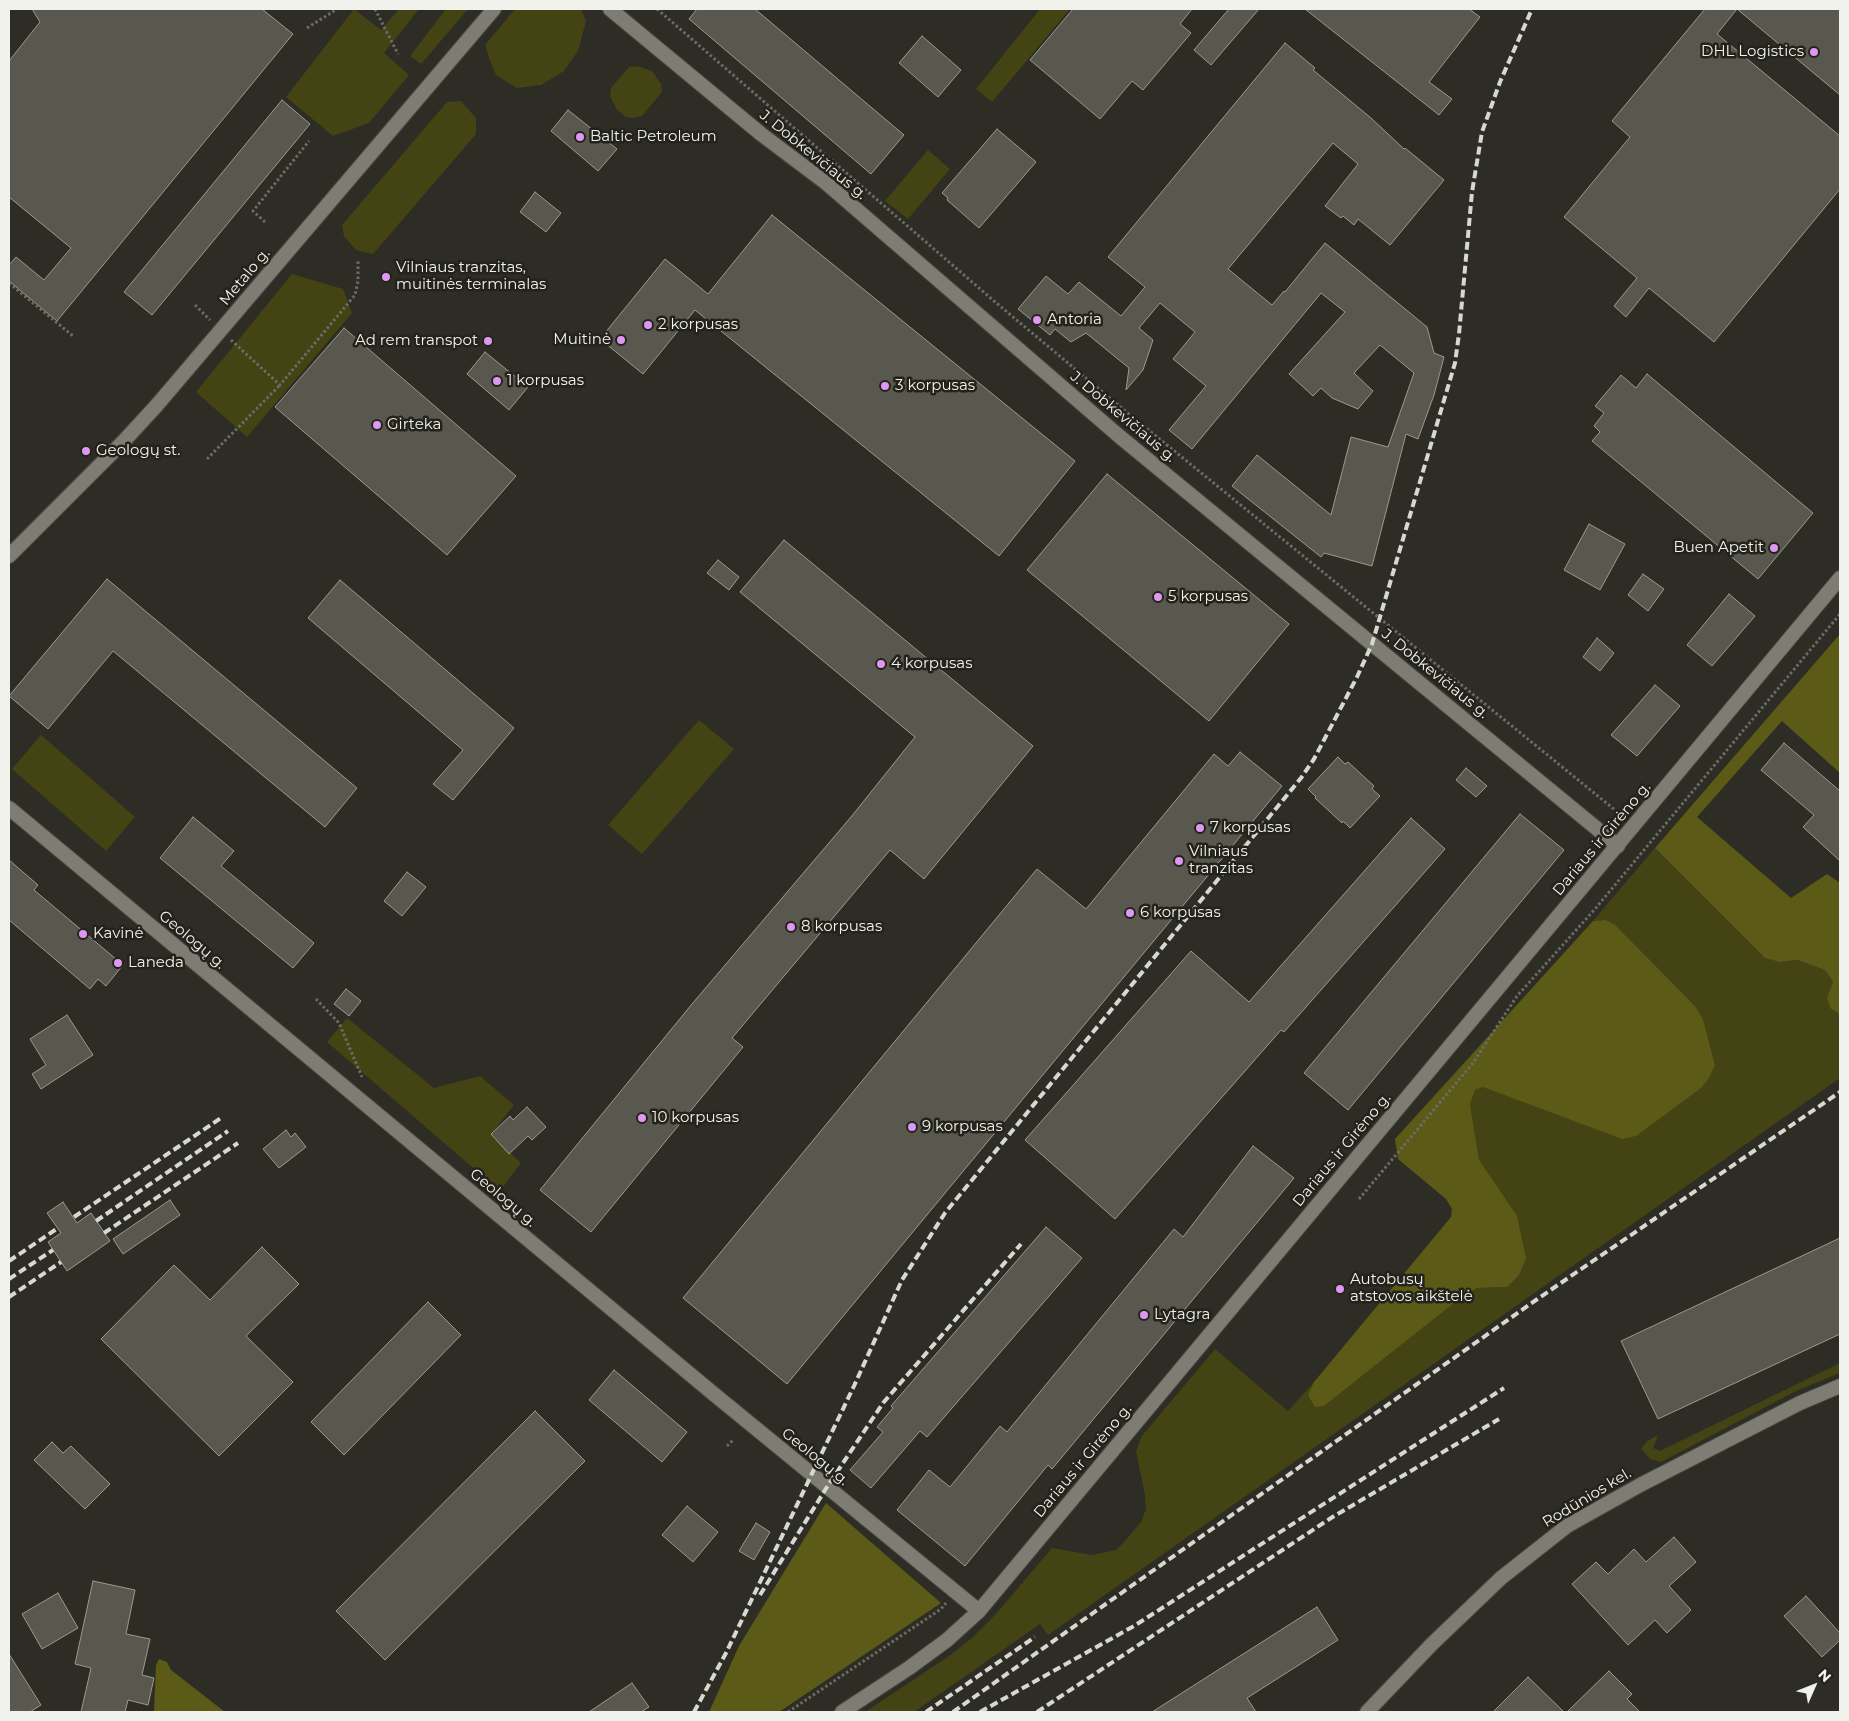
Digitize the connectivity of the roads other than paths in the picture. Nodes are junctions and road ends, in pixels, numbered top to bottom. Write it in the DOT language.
graph roads {
  1 [pos="494,9"];
  2 [pos="610,9"];
  3 [pos="9,556"];
  4 [pos="1840,578"];
  5 [pos="9,808"];
  6 [pos="1618,846"];
  7 [pos="1840,1386"];
  8 [pos="979,1611"];
  9 [pos="842,1712"];
  10 [pos="1366,1712"];
  1 -- 3 [label="street, Metalo g."];
  2 -- 6 [label="street, J. Dobkevičiaus g."];
  4 -- 6 [label="street, Dariaus ir Girėno g."];
  5 -- 8 [label="street, Geologų g."];
  6 -- 8 [label="street, Dariaus ir Girėno g."];
  7 -- 10 [label="street, Rodūnios kel."];
  8 -- 9 [label="street, Dariaus ir Girėno g."];
}
